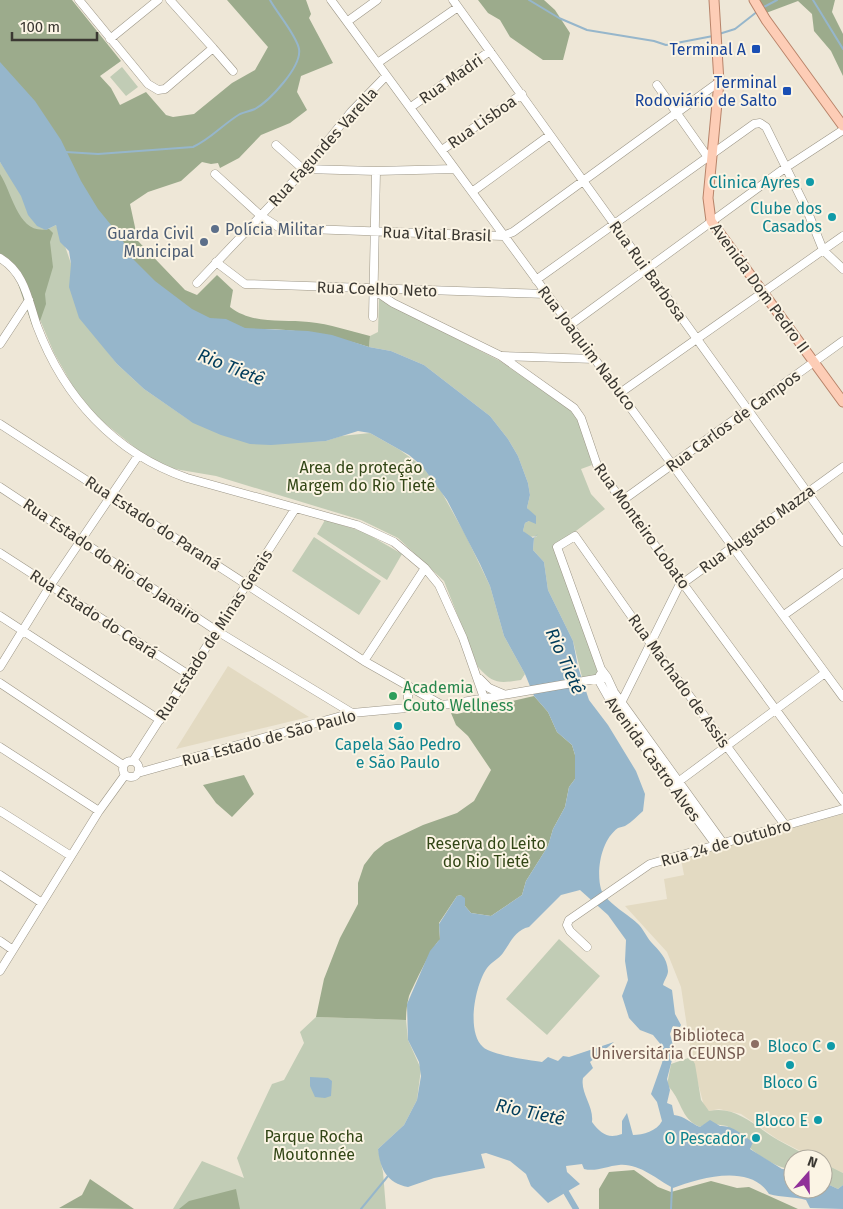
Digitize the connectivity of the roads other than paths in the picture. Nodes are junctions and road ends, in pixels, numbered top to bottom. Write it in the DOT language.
graph roads {
  1 [pos="78,0"];
  2 [pos="158,0"];
  3 [pos="170,0"];
  4 [pos="331,0"];
  5 [pos="377,0"];
  6 [pos="453,0"];
  7 [pos="714,0"];
  8 [pos="755,2"];
  9 [pos="458,7"];
  10 [pos="348,21"];
  11 [pos="110,38"];
  12 [pos="213,48"];
  13 [pos="490,51"];
  14 [pos="379,62"];
  15 [pos="233,71"];
  16 [pos="386,76"];
  17 [pos="719,82"];
  18 [pos="657,85"];
  19 [pos="522,94"];
  20 [pos="411,107"];
  21 [pos="676,112"];
  22 [pos="843,126"];
  23 [pos="843,130"];
  24 [pos="550,135"];
  25 [pos="276,145"];
  26 [pos="442,150"];
  27 [pos="710,154"];
  28 [pos="785,168"];
  29 [pos="304,169"];
  30 [pos="455,169"];
  31 [pos="376,171"];
  32 [pos="215,174"];
  33 [pos="583,182"];
  34 [pos="472,192"];
  35 [pos="260,216"];
  36 [pos="711,221"];
  37 [pos="613,224"];
  38 [pos="374,232"];
  39 [pos="502,236"];
  40 [pos="843,236"];
  41 [pos="823,250"];
  42 [pos="0,258"];
  43 [pos="216,262"];
  44 [pos="646,269"];
  45 [pos="843,270"];
  46 [pos="536,280"];
  47 [pos="197,283"];
  48 [pos="374,290"];
  49 [pos="546,294"];
  50 [pos="763,294"];
  51 [pos="28,300"];
  52 [pos="373,317"];
  53 [pos="570,324"];
  54 [pos="697,339"];
  55 [pos="843,341"];
  56 [pos="0,344"];
  57 [pos="501,356"];
  58 [pos="595,359"];
  59 [pos="813,362"];
  60 [pos="620,393"];
  61 [pos="843,402"];
  62 [pos="748,411"];
  63 [pos="0,424"];
  64 [pos="138,456"];
  65 [pos="674,464"];
  66 [pos="843,467"];
  67 [pos="0,487"];
  68 [pos="808,492"];
  69 [pos="111,496"];
  70 [pos="622,500"];
  71 [pos="295,509"];
  72 [pos="575,536"];
  73 [pos="82,541"];
  74 [pos="843,542"];
  75 [pos="733,546"];
  76 [pos="0,553"];
  77 [pos="425,568"];
  78 [pos="843,573"];
  79 [pos="683,583"];
  80 [pos="246,584"];
  81 [pos="50,586"];
  82 [pos="784,615"];
  83 [pos="0,616"];
  84 [pos="23,631"];
  85 [pos="217,631"];
  86 [pos="651,644"];
  87 [pos="364,660"];
  88 [pos="0,667"];
  89 [pos="601,669"];
  90 [pos="825,673"];
  91 [pos="475,674"];
  92 [pos="189,675"];
  93 [pos="607,677"];
  94 [pos="598,679"];
  95 [pos="0,683"];
  96 [pos="408,687"];
  97 [pos="489,687"];
  98 [pos="505,694"];
  99 [pos="486,697"];
  100 [pos="843,697"];
  101 [pos="621,703"];
  102 [pos="440,704"];
  103 [pos="408,707"];
  104 [pos="774,710"];
  105 [pos="352,713"];
  106 [pos="160,720"];
  107 [pos="725,745"];
  108 [pos="0,747"];
  109 [pos="133,761"];
  110 [pos="123,766"];
  111 [pos="138,773"];
  112 [pos="125,775"];
  113 [pos="675,784"];
  114 [pos="843,801"];
  115 [pos="843,809"];
  116 [pos="99,811"];
  117 [pos="0,812"];
  118 [pos="785,826"];
  119 [pos="720,844"];
  120 [pos="71,856"];
  121 [pos="0,875"];
  122 [pos="42,903"];
  123 [pos="0,941"];
  124 [pos="587,947"];
  125 [pos="13,950"];
  126 [pos="0,971"];
  1 -- 11 [label="street"];
  2 -- 11 [label="street"];
  3 -- 12 [label="street"];
  4 -- 10 [label="street, Rua Joaquim Nabuco"];
  5 -- 10 [label="street"];
  6 -- 9 [label="street, Rua Rui Barbosa"];
  7 -- 17 [label="main road, Avenida Dom Pedro II"];
  8 -- 22 [label="main road"];
  9 -- 13 [label="street, Rua Rui Barbosa"];
  9 -- 14 [label="street"];
  10 -- 14 [label="street, Rua Joaquim Nabuco"];
  11 -- 12 [label="street"];
  12 -- 15 [label="street"];
  13 -- 19 [label="street, Rua Rui Barbosa"];
  13 -- 20 [label="street, Rua Madri"];
  14 -- 16 [label="street, Rua Joaquim Nabuco"];
  16 -- 20 [label="street, Rua Joaquim Nabuco"];
  16 -- 29 [label="street, Rua Fagundes Varella"];
  17 -- 21 [label="street, Rua Vital Brasil"];
  17 -- 27 [label="main road, Avenida Dom Pedro II"];
  18 -- 21 [label="street"];
  19 -- 24 [label="street, Rua Rui Barbosa"];
  19 -- 26 [label="street, Rua Lisboa"];
  20 -- 26 [label="street, Rua Joaquim Nabuco"];
  21 -- 27 [label="street"];
  21 -- 33 [label="street, Rua Vital Brasil"];
  23 -- 28 [label="street"];
  24 -- 33 [label="street, Rua Rui Barbosa"];
  24 -- 34 [label="street"];
  25 -- 29 [label="street"];
  26 -- 30 [label="street, Rua Joaquim Nabuco"];
  27 -- 28 [label="street"];
  27 -- 36 [label="main road, Avenida Dom Pedro II"];
  27 -- 37 [label="street"];
  28 -- 36 [label="street"];
  28 -- 41 [label="street"];
  29 -- 31 [label="street"];
  29 -- 35 [label="street, Rua Fagundes Varella"];
  30 -- 31 [label="street"];
  30 -- 34 [label="street, Rua Joaquim Nabuco"];
  31 -- 38 [label="street"];
  32 -- 35 [label="street, Rua Vital Brasil"];
  33 -- 37 [label="street, Rua Rui Barbosa"];
  33 -- 39 [label="street, Rua Vital Brasil"];
  34 -- 39 [label="street, Rua Joaquim Nabuco"];
  35 -- 38 [label="street, Rua Vital Brasil"];
  35 -- 43 [label="street, Rua Fagundes Varella"];
  36 -- 44 [label="street"];
  36 -- 50 [label="main road, Avenida Dom Pedro II"];
  37 -- 44 [label="street, Rua Rui Barbosa"];
  37 -- 46 [label="street"];
  38 -- 39 [label="street, Rua Vital Brasil"];
  38 -- 48 [label="street"];
  39 -- 46 [label="street, Rua Joaquim Nabuco"];
  40 -- 41 [label="street"];
  41 -- 45 [label="street"];
  41 -- 50 [label="street"];
  42 -- 51 [label="street"];
  43 -- 47 [label="street, Rua Fagundes Varella"];
  43 -- 48 [label="street, Rua Coelho Neto"];
  44 -- 53 [label="street"];
  44 -- 54 [label="street, Rua Rui Barbosa"];
  46 -- 49 [label="street, Rua Joaquim Nabuco"];
  48 -- 49 [label="street, Rua Coelho Neto"];
  48 -- 52 [label="street"];
  48 -- 57 [label="street, Rua Monteiro Lobato"];
  49 -- 53 [label="street, Rua Joaquim Nabuco"];
  50 -- 54 [label="street"];
  50 -- 59 [label="main road, Avenida Dom Pedro II"];
  51 -- 56 [label="street"];
  51 -- 64 [label="street"];
  53 -- 58 [label="street, Rua Joaquim Nabuco"];
  54 -- 60 [label="street"];
  54 -- 62 [label="street, Rua Rui Barbosa"];
  55 -- 59 [label="street, Rua Carlos de Campos"];
  57 -- 58 [label="street"];
  57 -- 70 [label="street, Rua Monteiro Lobato"];
  58 -- 60 [label="street, Rua Joaquim Nabuco"];
  59 -- 61 [label="main road, Avenida Dom Pedro II"];
  59 -- 62 [label="street, Rua Carlos de Campos"];
  60 -- 65 [label="street, Rua Joaquim Nabuco"];
  62 -- 65 [label="street, Rua Carlos de Campos"];
  62 -- 68 [label="street, Rua Rui Barbosa"];
  63 -- 69 [label="street, Rua Estado do Paraná"];
  64 -- 69 [label="street"];
  64 -- 71 [label="street"];
  65 -- 70 [label="street, Rua Carlos de Campos"];
  65 -- 75 [label="street, Rua Joaquim Nabuco"];
  66 -- 68 [label="street, Rua Augusto Mazza"];
  67 -- 73 [label="street, Rua Estado do Rio de Janairo"];
  68 -- 74 [label="street, Rua Rui Barbosa"];
  68 -- 75 [label="street, Rua Augusto Mazza"];
  69 -- 73 [label="street"];
  69 -- 80 [label="street, Rua Estado do Paraná"];
  70 -- 79 [label="street, Rua Monteiro Lobato"];
  71 -- 77 [label="street"];
  71 -- 80 [label="street, Rua Estado de Minas Gerais"];
  72 -- 86 [label="street, Rua Machado de Assis"];
  72 -- 89 [label="street, Avenida Castro Alves"];
  73 -- 81 [label="street"];
  73 -- 85 [label="street, Rua Estado do Rio de Janairo"];
  75 -- 79 [label="street, Rua Augusto Mazza"];
  75 -- 82 [label="street, Rua Joaquim Nabuco"];
  76 -- 81 [label="street, Rua Estado do Ceará"];
  77 -- 87 [label="street"];
  77 -- 91 [label="street"];
  78 -- 82 [label="street"];
  79 -- 86 [label="street, Rua Augusto Mazza"];
  79 -- 104 [label="street, Rua Monteiro Lobato"];
  80 -- 85 [label="street, Rua Estado de Minas Gerais"];
  80 -- 87 [label="street, Rua Estado do Paraná"];
  81 -- 84 [label="street"];
  81 -- 92 [label="street, Rua Estado do Ceará"];
  82 -- 90 [label="street, Rua Joaquim Nabuco"];
  83 -- 84 [label="street"];
  84 -- 88 [label="street"];
  84 -- 106 [label="street"];
  85 -- 92 [label="street, Rua Estado de Minas Gerais"];
  85 -- 105 [label="street, Rua Estado do Rio de Janairo"];
  86 -- 101 [label="street, Rua Augusto Mazza"];
  86 -- 107 [label="street, Rua Machado de Assis"];
  87 -- 96 [label="street, Rua Estado do Paraná"];
  89 -- 93 [label="street, Avenida Castro Alves"];
  89 -- 94 [label="street, Avenida Castro Alves"];
  90 -- 100 [label="street, Rua Joaquim Nabuco"];
  90 -- 104 [label="street"];
  91 -- 97 [label="street"];
  91 -- 99 [label="street"];
  92 -- 106 [label="street, Rua Estado de Minas Gerais"];
  93 -- 94 [label="street, Rua Estado de São Paulo"];
  93 -- 101 [label="street, Avenida Castro Alves"];
  94 -- 98 [label="street, Rua Estado de São Paulo"];
  94 -- 113 [label="street, Avenida Castro Alves"];
  95 -- 110 [label="street"];
  96 -- 102 [label="street, Rua Estado do Paraná"];
  96 -- 103 [label="street"];
  97 -- 98 [label="street"];
  97 -- 99 [label="street"];
  98 -- 99 [label="street, Rua Estado de São Paulo"];
  99 -- 102 [label="street, Rua Estado de São Paulo"];
  101 -- 113 [label="street, Avenida Castro Alves"];
  102 -- 103 [label="street, Rua Estado de São Paulo"];
  103 -- 105 [label="street, Rua Estado de São Paulo"];
  104 -- 107 [label="street"];
  104 -- 114 [label="street, Rua Monteiro Lobato"];
  105 -- 111 [label="street, Rua Estado de São Paulo"];
  106 -- 109 [label="street, Rua Estado de Minas Gerais"];
  107 -- 113 [label="street"];
  107 -- 118 [label="street, Rua Machado de Assis"];
  108 -- 116 [label="street"];
  109 -- 110 [label="street"];
  109 -- 111 [label="street"];
  110 -- 112 [label="street"];
  111 -- 112 [label="street"];
  112 -- 116 [label="street"];
  113 -- 119 [label="street, Avenida Castro Alves"];
  115 -- 118 [label="street, Rua 24 de Outubro"];
  116 -- 120 [label="street"];
  117 -- 120 [label="street"];
  118 -- 119 [label="street, Rua 24 de Outubro"];
  119 -- 124 [label="street, Rua 24 de Outubro"];
  120 -- 122 [label="street"];
  121 -- 122 [label="street"];
  122 -- 125 [label="street"];
  123 -- 125 [label="street"];
  125 -- 126 [label="street"];
}
